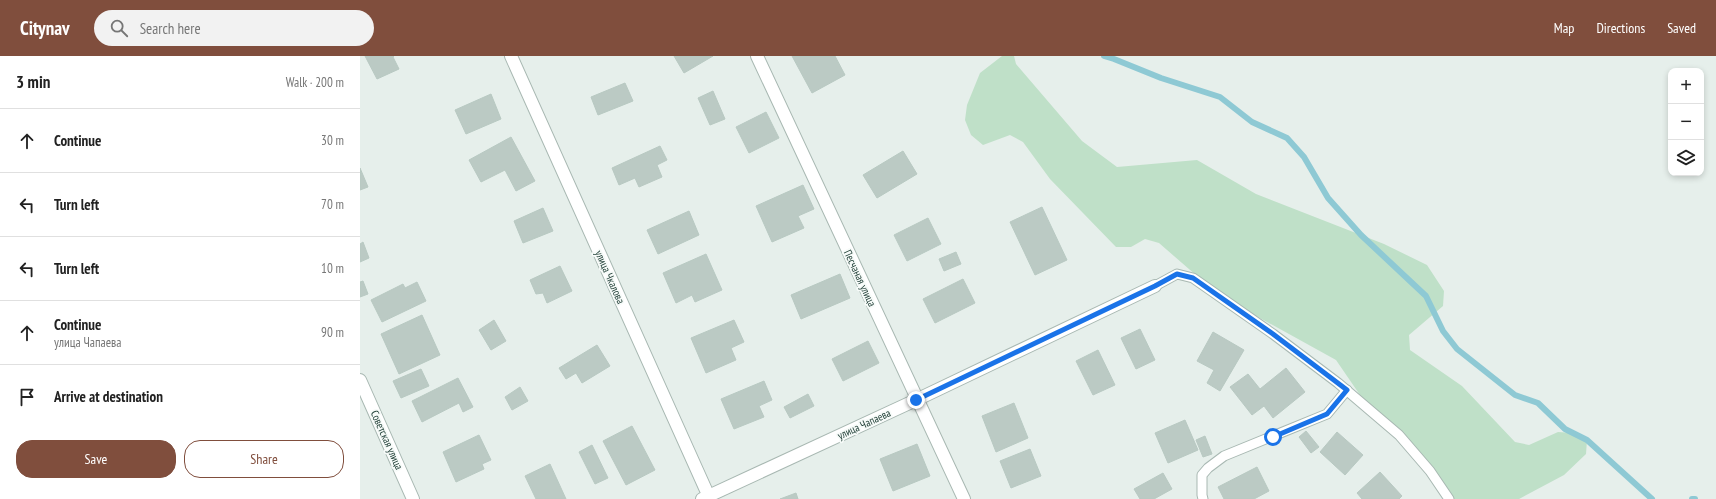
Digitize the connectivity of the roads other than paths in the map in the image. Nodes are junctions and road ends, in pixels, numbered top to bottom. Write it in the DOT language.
graph roads {
  1 [pos="511,56"];
  2 [pos="757,56"];
  3 [pos="1155,286"];
  4 [pos="360,380"];
  5 [pos="1347,390"];
  6 [pos="916,400"];
  7 [pos="707,498"];
  8 [pos="413,499"];
  9 [pos="964,499"];
  10 [pos="1203,499"];
  11 [pos="1449,499"];
  1 -- 7 [label="street, улица Чкалова"];
  2 -- 6 [label="street, Песчаная улица"];
  3 -- 5 [label="lane"];
  3 -- 6 [label="street, улица Чапаева"];
  4 -- 8 [label="street, Советская улица"];
  5 -- 10 [label="lane"];
  5 -- 11 [label="lane"];
  6 -- 7 [label="street, улица Чапаева"];
  6 -- 9 [label="street, Песчаная улица"];
}
